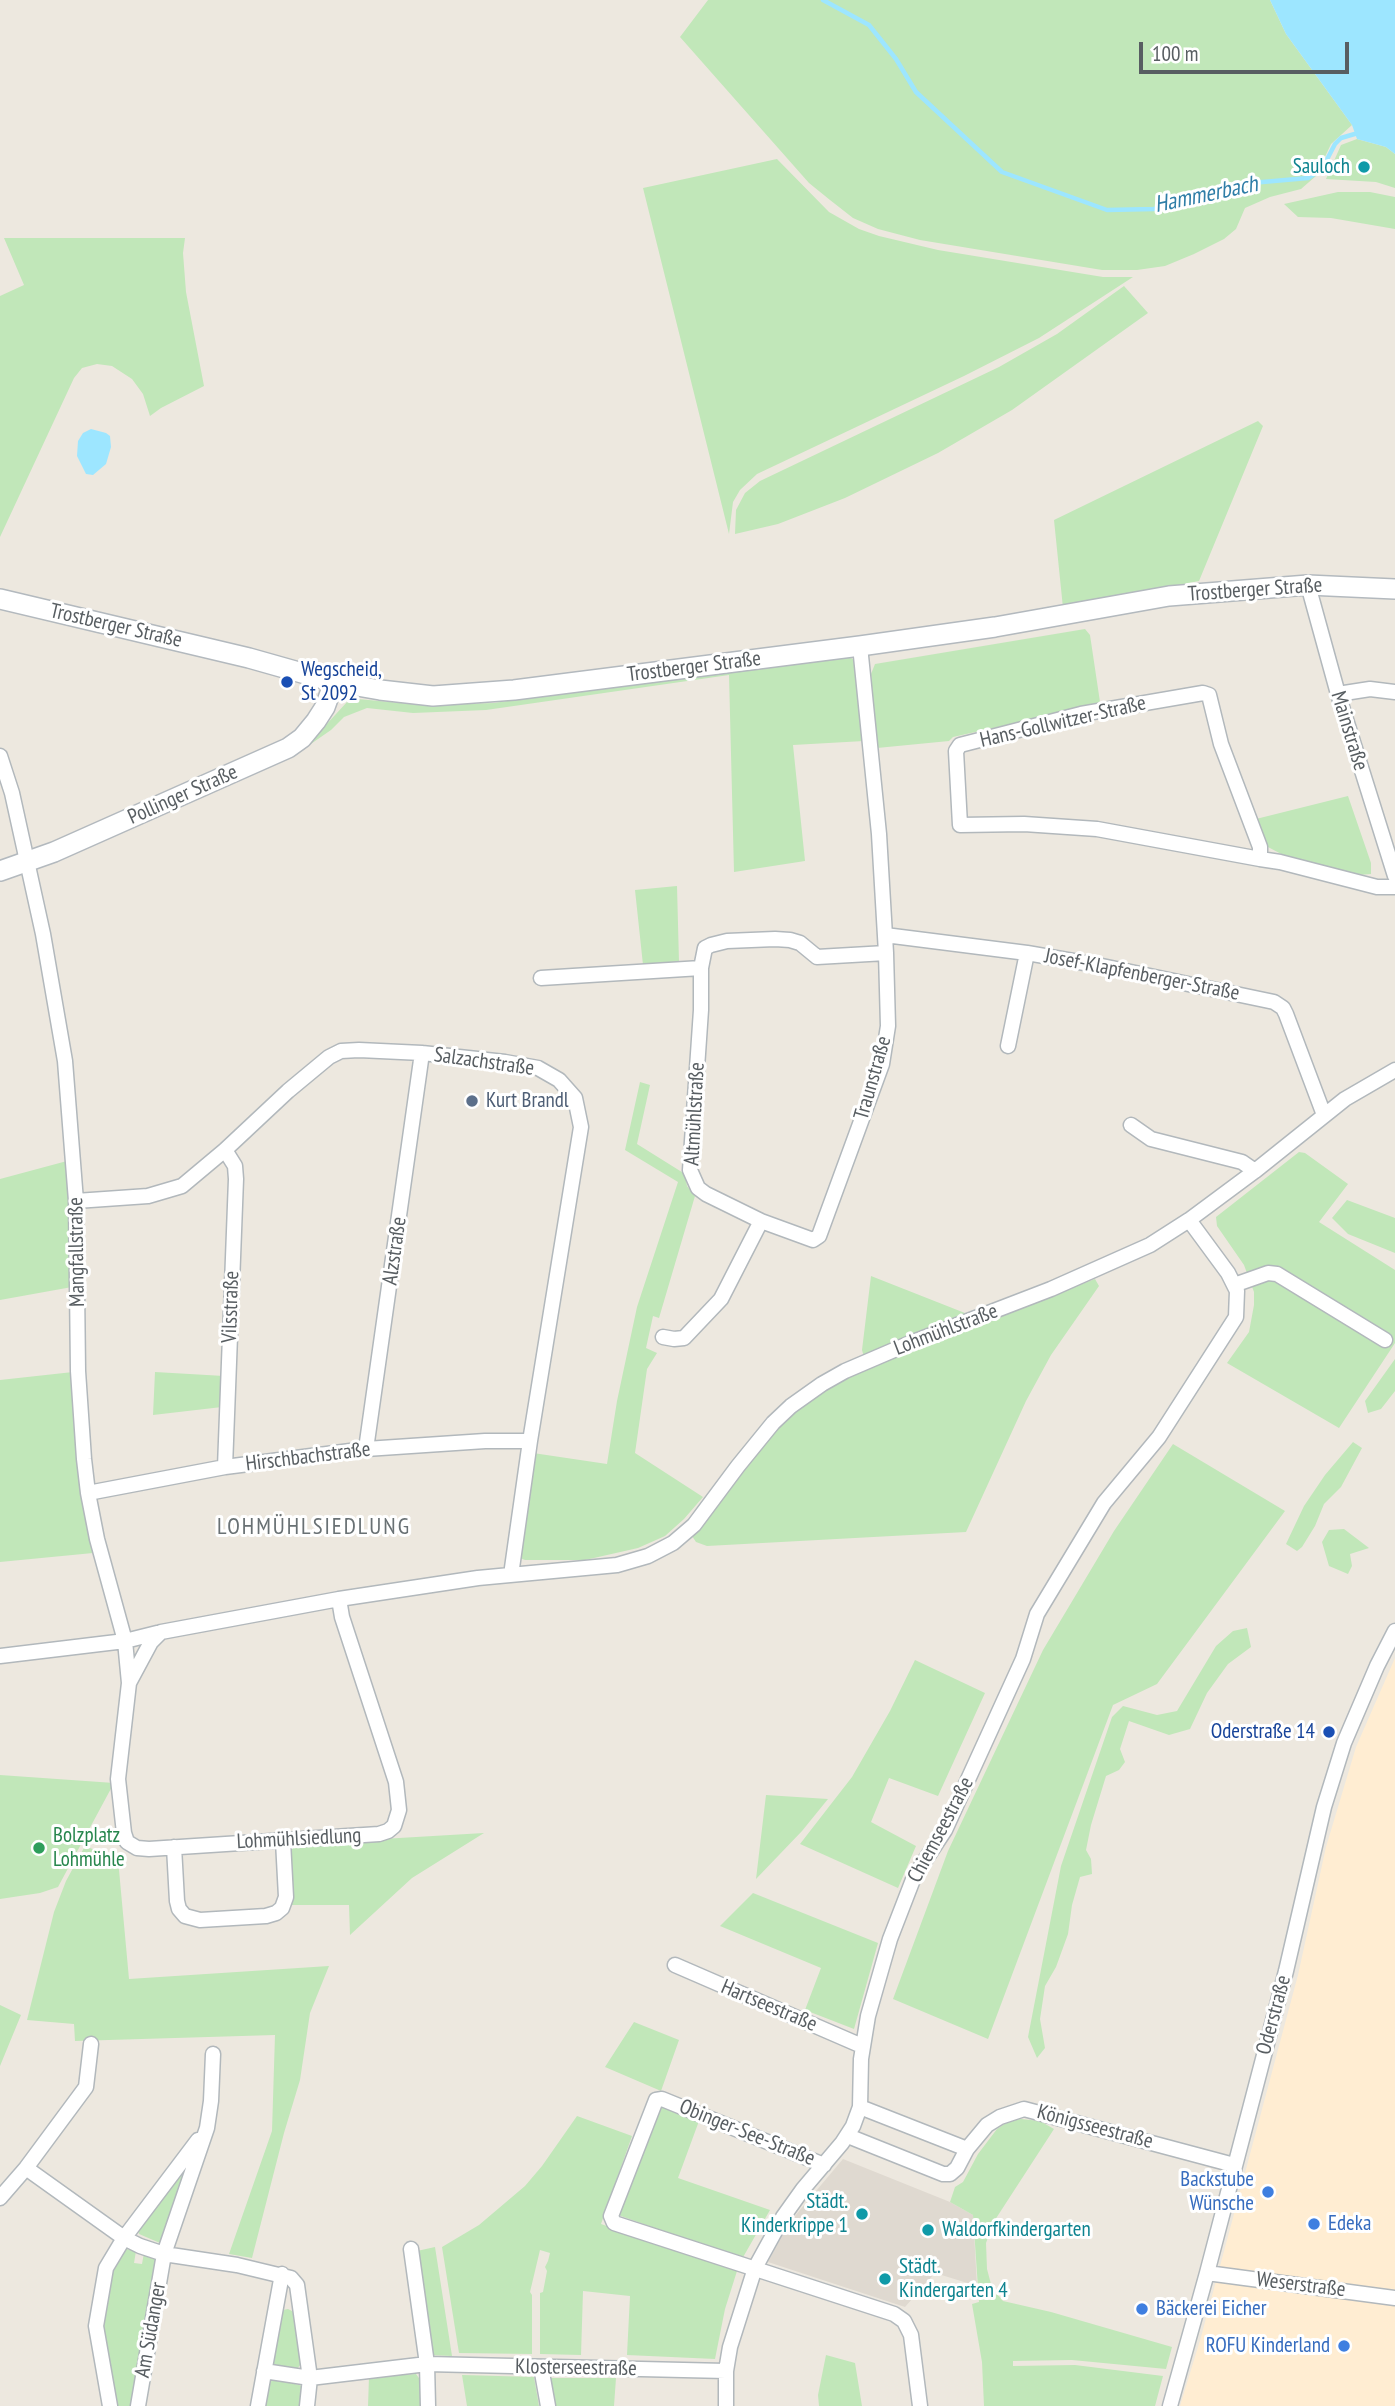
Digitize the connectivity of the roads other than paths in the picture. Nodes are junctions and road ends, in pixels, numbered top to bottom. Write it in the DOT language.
graph roads {
  1 [pos="1308,584"];
  2 [pos="1395,589"];
  3 [pos="0,599"];
  4 [pos="860,646"];
  5 [pos="334,682"];
  6 [pos="1395,692"];
  7 [pos="1338,694"];
  8 [pos="0,756"];
  9 [pos="1260,859"];
  10 [pos="26,862"];
  11 [pos="0,871"];
  12 [pos="1395,876"];
  13 [pos="1395,887"];
  14 [pos="885,935"];
  15 [pos="886,953"];
  16 [pos="1027,953"];
  17 [pos="701,968"];
  18 [pos="541,978"];
  19 [pos="1008,1046"];
  20 [pos="422,1054"];
  21 [pos="1395,1070"];
  22 [pos="1324,1115"];
  23 [pos="1131,1125"];
  24 [pos="225,1150"];
  25 [pos="1255,1171"];
  26 [pos="76,1201"];
  27 [pos="1189,1220"];
  28 [pos="761,1221"];
  29 [pos="1234,1285"];
  30 [pos="663,1337"];
  31 [pos="1385,1340"];
  32 [pos="530,1441"];
  33 [pos="366,1449"];
  34 [pos="225,1467"];
  35 [pos="88,1493"];
  36 [pos="510,1575"];
  37 [pos="340,1599"];
  38 [pos="1395,1631"];
  39 [pos="161,1632"];
  40 [pos="125,1641"];
  41 [pos="0,1656"];
  42 [pos="129,1683"];
  43 [pos="283,1841"];
  44 [pos="174,1847"];
  45 [pos="675,1965"];
  46 [pos="91,2044"];
  47 [pos="862,2046"];
  48 [pos="213,2054"];
  49 [pos="860,2106"];
  50 [pos="207,2128"];
  51 [pos="848,2136"];
  52 [pos="967,2149"];
  53 [pos="824,2165"];
  54 [pos="1234,2165"];
  55 [pos="26,2168"];
  56 [pos="11,2187"];
  57 [pos="158,2193"];
  58 [pos="0,2198"];
  59 [pos="180,2206"];
  60 [pos="0,2208"];
  61 [pos="124,2238"];
  62 [pos="411,2249"];
  63 [pos="164,2253"];
  64 [pos="755,2268"];
  65 [pos="1208,2273"];
  66 [pos="282,2274"];
  67 [pos="1395,2298"];
  68 [pos="275,2309"];
  69 [pos="300,2309"];
  70 [pos="427,2364"];
  71 [pos="541,2367"];
  72 [pos="264,2371"];
  73 [pos="726,2371"];
  74 [pos="310,2378"];
  75 [pos="110,2406"];
  76 [pos="138,2406"];
  77 [pos="258,2406"];
  78 [pos="307,2406"];
  79 [pos="428,2406"];
  80 [pos="548,2406"];
  81 [pos="726,2406"];
  82 [pos="920,2406"];
  83 [pos="1170,2406"];
  1 -- 2 [label="main road, Trostberger Straße"];
  1 -- 4 [label="main road, Trostberger Straße"];
  1 -- 7 [label="street, Mainstraße"];
  3 -- 5 [label="main road, Trostberger Straße"];
  4 -- 5 [label="main road, Trostberger Straße"];
  4 -- 14 [label="street, Traunstraße"];
  5 -- 10 [label="main road, Pollinger Straße"];
  6 -- 7 [label="street"];
  7 -- 12 [label="street, Mainstraße"];
  8 -- 10 [label="street, Mangfallstraße"];
  9 -- 9 [label="street, Hans-Gollwitzer-Straße"];
  9 -- 13 [label="street, Hans-Gollwitzer-Straße"];
  10 -- 11 [label="main road, Pollinger Straße"];
  10 -- 26 [label="street, Mangfallstraße"];
  14 -- 15 [label="street, Traunstraße"];
  14 -- 16 [label="street, Josef-Klapfenberger-Straße"];
  15 -- 17 [label="street"];
  15 -- 28 [label="street, Traunstraße"];
  16 -- 19 [label="street"];
  16 -- 22 [label="street, Josef-Klapfenberger-Straße"];
  17 -- 18 [label="street"];
  17 -- 28 [label="street, Altmühlstraße"];
  20 -- 24 [label="street, Salzachstraße"];
  20 -- 32 [label="street, Salzachstraße"];
  20 -- 33 [label="street, Alzstraße"];
  21 -- 22 [label="street, Lohmühlstraße"];
  22 -- 25 [label="street, Lohmühlstraße"];
  23 -- 25 [label="street"];
  24 -- 26 [label="street, Salzachstraße"];
  24 -- 34 [label="street, Vilsstraße"];
  25 -- 27 [label="street, Lohmühlstraße"];
  26 -- 35 [label="street, Mangfallstraße"];
  27 -- 29 [label="street"];
  27 -- 36 [label="street, Lohmühlstraße"];
  28 -- 30 [label="street"];
  29 -- 31 [label="street"];
  29 -- 47 [label="street, Chiemseestraße"];
  32 -- 33 [label="street, Hirschbachstraße"];
  32 -- 36 [label="street, Salzachstraße"];
  33 -- 34 [label="street, Hirschbachstraße"];
  34 -- 35 [label="street, Hirschbachstraße"];
  35 -- 40 [label="street, Mangfallstraße"];
  36 -- 37 [label="street"];
  37 -- 39 [label="street"];
  37 -- 43 [label="street, Lohmühlsiedlung"];
  38 -- 54 [label="street, Oderstraße"];
  39 -- 40 [label="street"];
  39 -- 42 [label="street, Lohmühlsiedlung"];
  40 -- 41 [label="street"];
  40 -- 42 [label="street, Lohmühlsiedlung"];
  42 -- 44 [label="street, Lohmühlsiedlung"];
  43 -- 44 [label="street, Lohmühlsiedlung"];
  43 -- 44 [label="street"];
  45 -- 47 [label="street, Hartseestraße"];
  46 -- 55 [label="street"];
  47 -- 49 [label="street, Chiemseestraße"];
  48 -- 50 [label="street, Am Südanger"];
  49 -- 51 [label="street, Chiemseestraße"];
  49 -- 52 [label="street"];
  50 -- 57 [label="street, Am Südanger"];
  50 -- 59 [label="street, Am Südanger"];
  51 -- 52 [label="street, Königsseestraße"];
  51 -- 53 [label="street, Chiemseestraße"];
  52 -- 54 [label="street, Königsseestraße"];
  53 -- 64 [label="street, Chiemseestraße"];
  53 -- 64 [label="street, Obinger-See-Straße"];
  54 -- 65 [label="street, Oderstraße"];
  55 -- 56 [label="street"];
  55 -- 61 [label="street, Am Südanger"];
  56 -- 58 [label="street"];
  56 -- 60 [label="street"];
  57 -- 59 [label="street"];
  57 -- 61 [label="street, Am Südanger"];
  59 -- 63 [label="street, Am Südanger"];
  61 -- 63 [label="street, Am Südanger"];
  61 -- 75 [label="street, Am Südanger"];
  62 -- 70 [label="street"];
  63 -- 66 [label="street, Am Südanger"];
  63 -- 76 [label="street, Am Südanger"];
  64 -- 73 [label="street, Chiemseestraße"];
  64 -- 82 [label="street"];
  65 -- 67 [label="street, Weserstraße"];
  65 -- 83 [label="street, Oderstraße"];
  66 -- 68 [label="street"];
  66 -- 69 [label="street"];
  68 -- 69 [label="street"];
  68 -- 72 [label="street"];
  69 -- 74 [label="street"];
  70 -- 71 [label="street, Klosterseestraße"];
  70 -- 74 [label="street"];
  70 -- 79 [label="street"];
  71 -- 73 [label="street, Klosterseestraße"];
  71 -- 80 [label="street"];
  72 -- 74 [label="street"];
  72 -- 77 [label="street"];
  73 -- 81 [label="street, Chiemseestraße"];
  74 -- 78 [label="street"];
}
